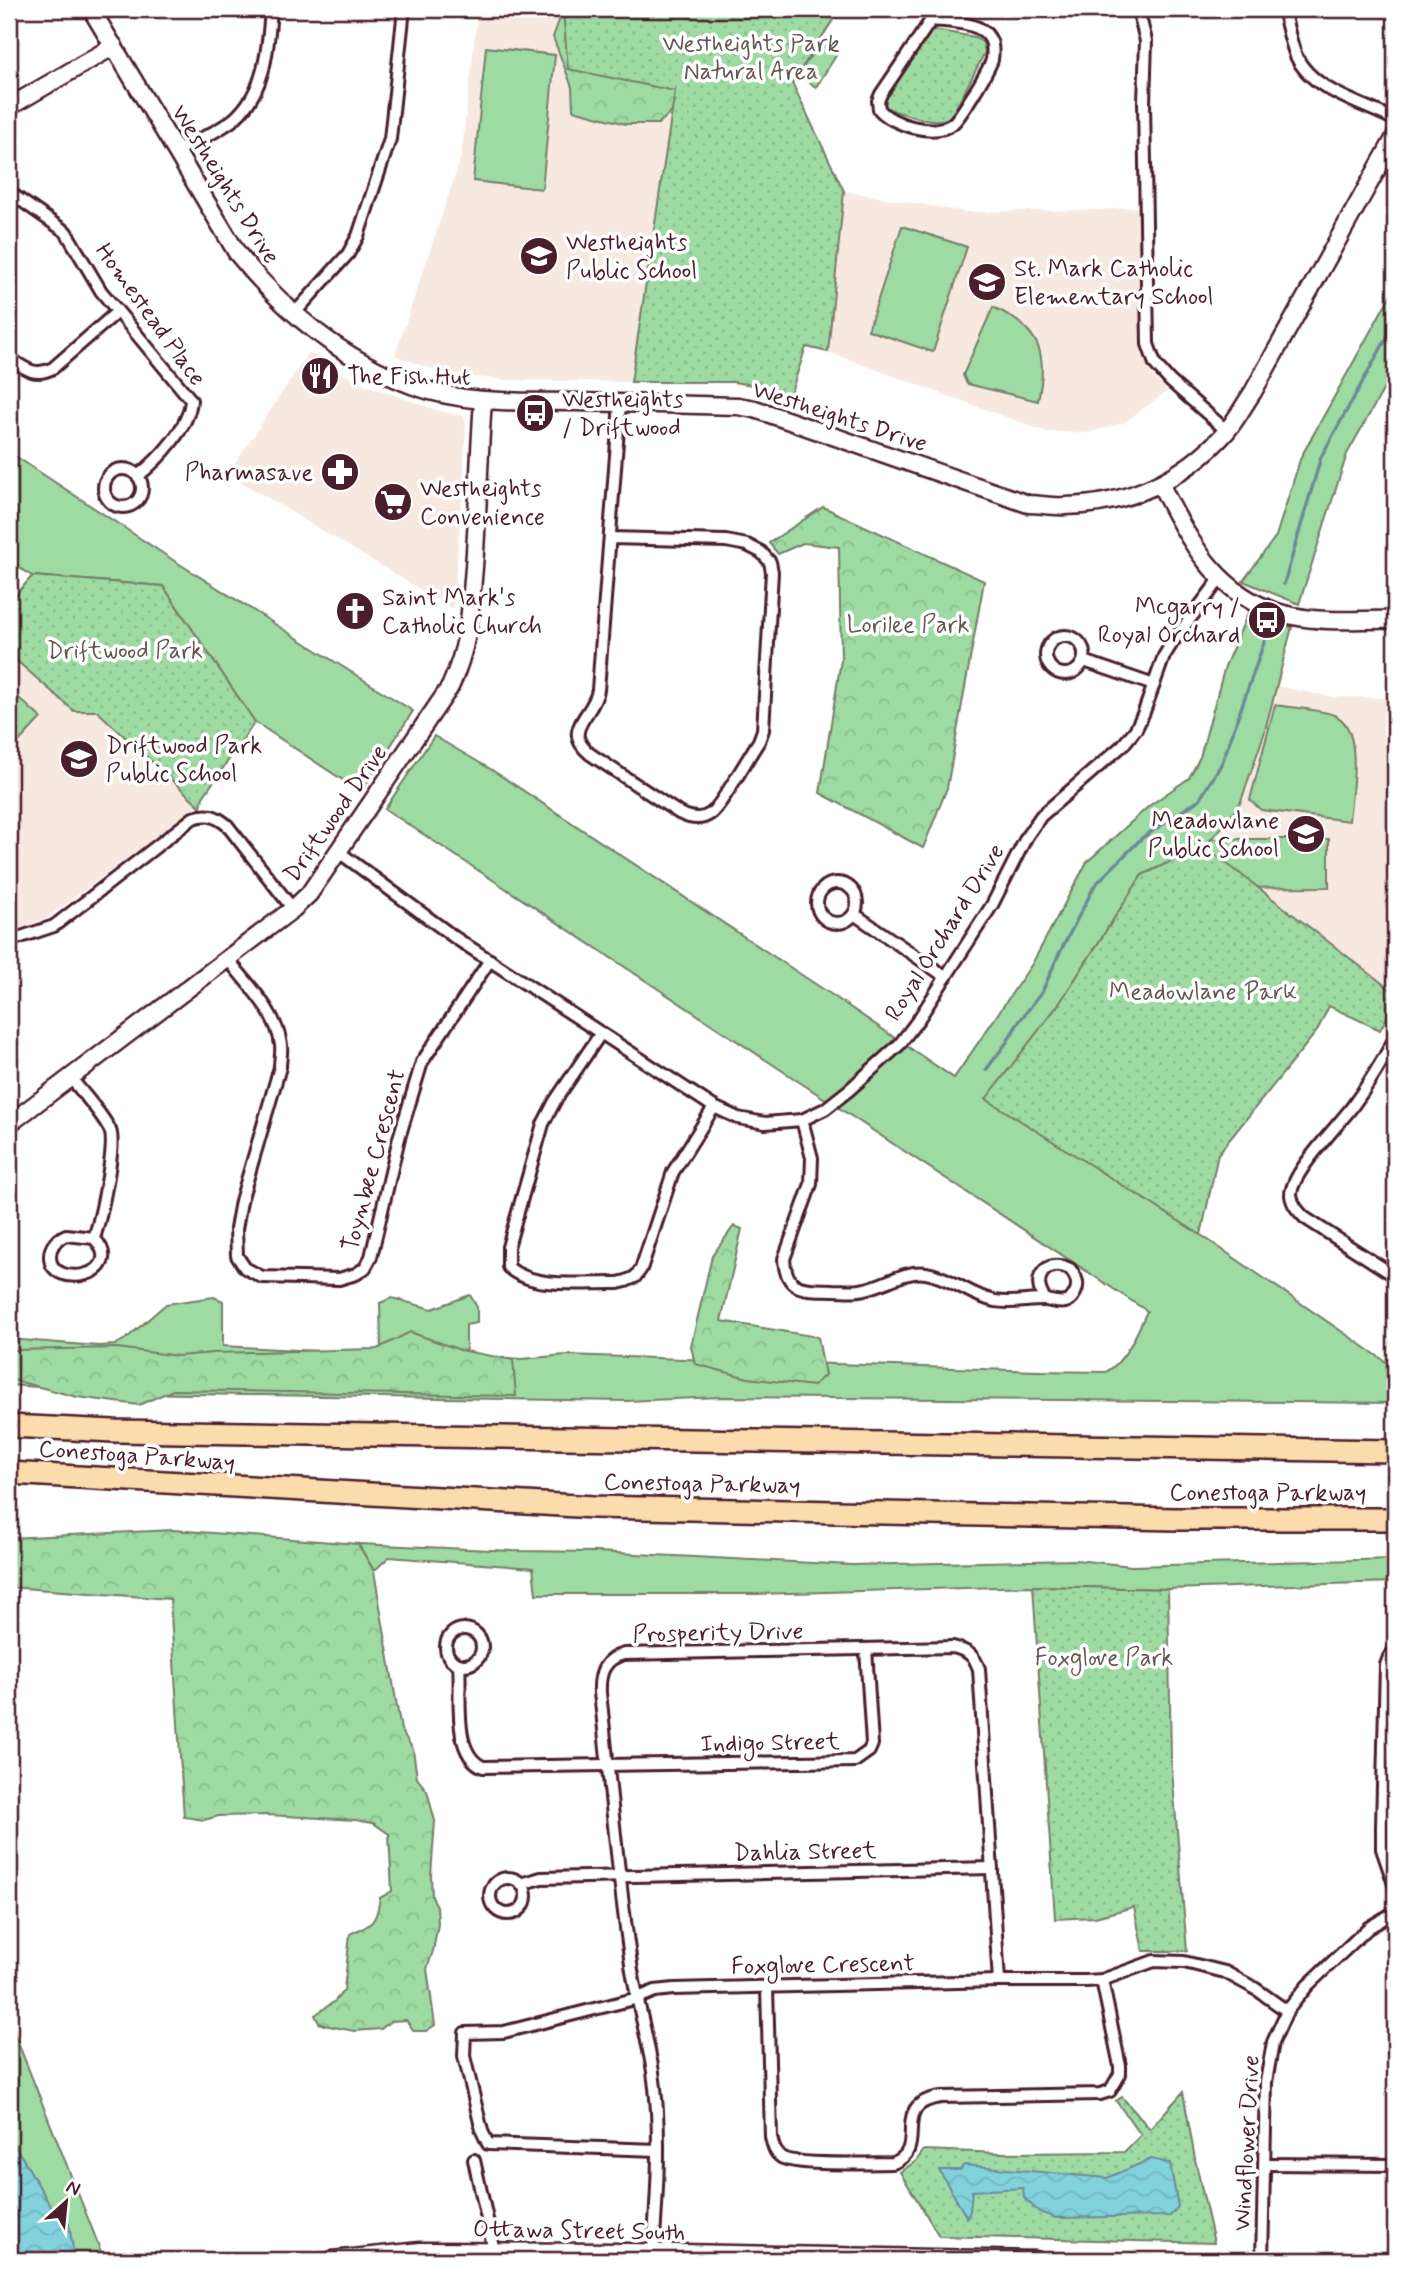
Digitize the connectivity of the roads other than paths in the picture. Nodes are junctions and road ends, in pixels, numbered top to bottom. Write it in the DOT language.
graph roads {
  1 [pos="91,9"];
  2 [pos="271,9"];
  3 [pos="404,9"];
  4 [pos="1138,9"];
  5 [pos="1283,9"];
  6 [pos="932,14"];
  7 [pos="114,46"];
  8 [pos="9,107"];
  9 [pos="1395,120"];
  10 [pos="1395,137"];
  11 [pos="177,151"];
  12 [pos="9,191"];
  13 [pos="117,312"];
  14 [pos="293,315"];
  15 [pos="9,358"];
  16 [pos="483,400"];
  17 [pos="620,403"];
  18 [pos="1227,431"];
  19 [pos="138,476"];
  20 [pos="1161,485"];
  21 [pos="611,538"];
  22 [pos="1220,579"];
  23 [pos="1395,620"];
  24 [pos="1084,661"];
  25 [pos="1154,685"];
  26 [pos="339,852"];
  27 [pos="293,909"];
  28 [pos="854,914"];
  29 [pos="9,941"];
  30 [pos="228,959"];
  31 [pos="489,960"];
  32 [pos="946,977"];
  33 [pos="601,1033"];
  34 [pos="1395,1038"];
  35 [pos="71,1078"];
  36 [pos="714,1107"];
  37 [pos="802,1120"];
  38 [pos="9,1124"];
  39 [pos="94,1238"];
  40 [pos="1395,1276"];
  41 [pos="1046,1300"];
  42 [pos="9,1426"];
  43 [pos="1395,1451"];
  44 [pos="9,1473"];
  45 [pos="1395,1519"];
  46 [pos="866,1649"];
  47 [pos="1395,1650"];
  48 [pos="459,1664"];
  49 [pos="608,1765"];
  50 [pos="992,1868"];
  51 [pos="620,1875"];
  52 [pos="521,1884"];
  53 [pos="1395,1887"];
  54 [pos="1395,1912"];
  55 [pos="1102,1980"];
  56 [pos="999,1981"];
  57 [pos="767,1987"];
  58 [pos="638,1998"];
  59 [pos="1287,2011"];
  60 [pos="658,2150"];
  61 [pos="474,2160"];
  62 [pos="1265,2164"];
  63 [pos="1395,2165"];
  64 [pos="494,2251"];
  65 [pos="653,2253"];
  66 [pos="332,2260"];
  67 [pos="1036,2260"];
  68 [pos="1262,2260"];
  1 -- 7 [label="street, Westheights Drive"];
  2 -- 11 [label="street"];
  3 -- 14 [label="street"];
  4 -- 18 [label="street"];
  5 -- 9 [label="street"];
  6 -- 6 [label="street"];
  7 -- 8 [label="street"];
  7 -- 11 [label="street, Westheights Drive"];
  10 -- 18 [label="street, Westheights Drive"];
  11 -- 14 [label="street, Westheights Drive"];
  12 -- 13 [label="street, Homestead Place"];
  13 -- 15 [label="street"];
  13 -- 19 [label="street, Homestead Place"];
  14 -- 16 [label="street, Westheights Drive"];
  16 -- 17 [label="street, Westheights Drive"];
  16 -- 26 [label="street, Driftwood Drive"];
  17 -- 20 [label="street, Westheights Drive"];
  17 -- 21 [label="street"];
  18 -- 20 [label="street, Westheights Drive"];
  20 -- 22 [label="street"];
  21 -- 21 [label="street"];
  22 -- 23 [label="street"];
  22 -- 25 [label="street, Royal Orchard Drive"];
  24 -- 25 [label="street"];
  25 -- 32 [label="street, Royal Orchard Drive"];
  26 -- 27 [label="street, Driftwood Drive"];
  26 -- 31 [label="street, Royal Orchard Drive"];
  27 -- 29 [label="street"];
  27 -- 30 [label="street, Driftwood Drive"];
  28 -- 32 [label="street"];
  30 -- 31 [label="street, Toynbee Crescent"];
  30 -- 35 [label="street, Driftwood Drive"];
  31 -- 33 [label="street, Royal Orchard Drive"];
  32 -- 37 [label="street, Royal Orchard Drive"];
  33 -- 36 [label="street, Royal Orchard Drive"];
  33 -- 36 [label="street"];
  34 -- 40 [label="street"];
  35 -- 38 [label="street, Driftwood Drive"];
  35 -- 39 [label="street"];
  36 -- 37 [label="street, Royal Orchard Drive"];
  37 -- 41 [label="street"];
  39 -- 39 [label="street"];
  42 -- 43 [label="highway, Conestoga Parkway"];
  44 -- 45 [label="highway, Conestoga Parkway"];
  46 -- 49 [label="street, Prosperity Drive"];
  46 -- 49 [label="street, Indigo Street"];
  46 -- 50 [label="street, Prosperity Drive"];
  47 -- 53 [label="street"];
  48 -- 49 [label="street, Indigo Street"];
  49 -- 51 [label="street, Prosperity Drive"];
  50 -- 51 [label="street, Dahlia Street"];
  50 -- 56 [label="street, Prosperity Drive"];
  51 -- 52 [label="street, Dahlia Street"];
  51 -- 58 [label="street, Prosperity Drive"];
  54 -- 59 [label="street, Windflower Drive"];
  55 -- 56 [label="street, Foxglove Crescent"];
  55 -- 57 [label="street"];
  55 -- 59 [label="street, Foxglove Crescent"];
  56 -- 57 [label="street, Foxglove Crescent"];
  57 -- 58 [label="street, Foxglove Crescent"];
  58 -- 60 [label="street, Prosperity Drive"];
  58 -- 60 [label="street, Foxglove Crescent"];
  59 -- 62 [label="street, Windflower Drive"];
  60 -- 65 [label="street, Prosperity Drive"];
  61 -- 64 [label="street"];
  62 -- 63 [label="street"];
  62 -- 68 [label="street, Windflower Drive"];
  64 -- 65 [label="street, Ottawa Street South"];
  64 -- 66 [label="street, Ottawa Street South"];
  65 -- 67 [label="street, Ottawa Street South"];
}
